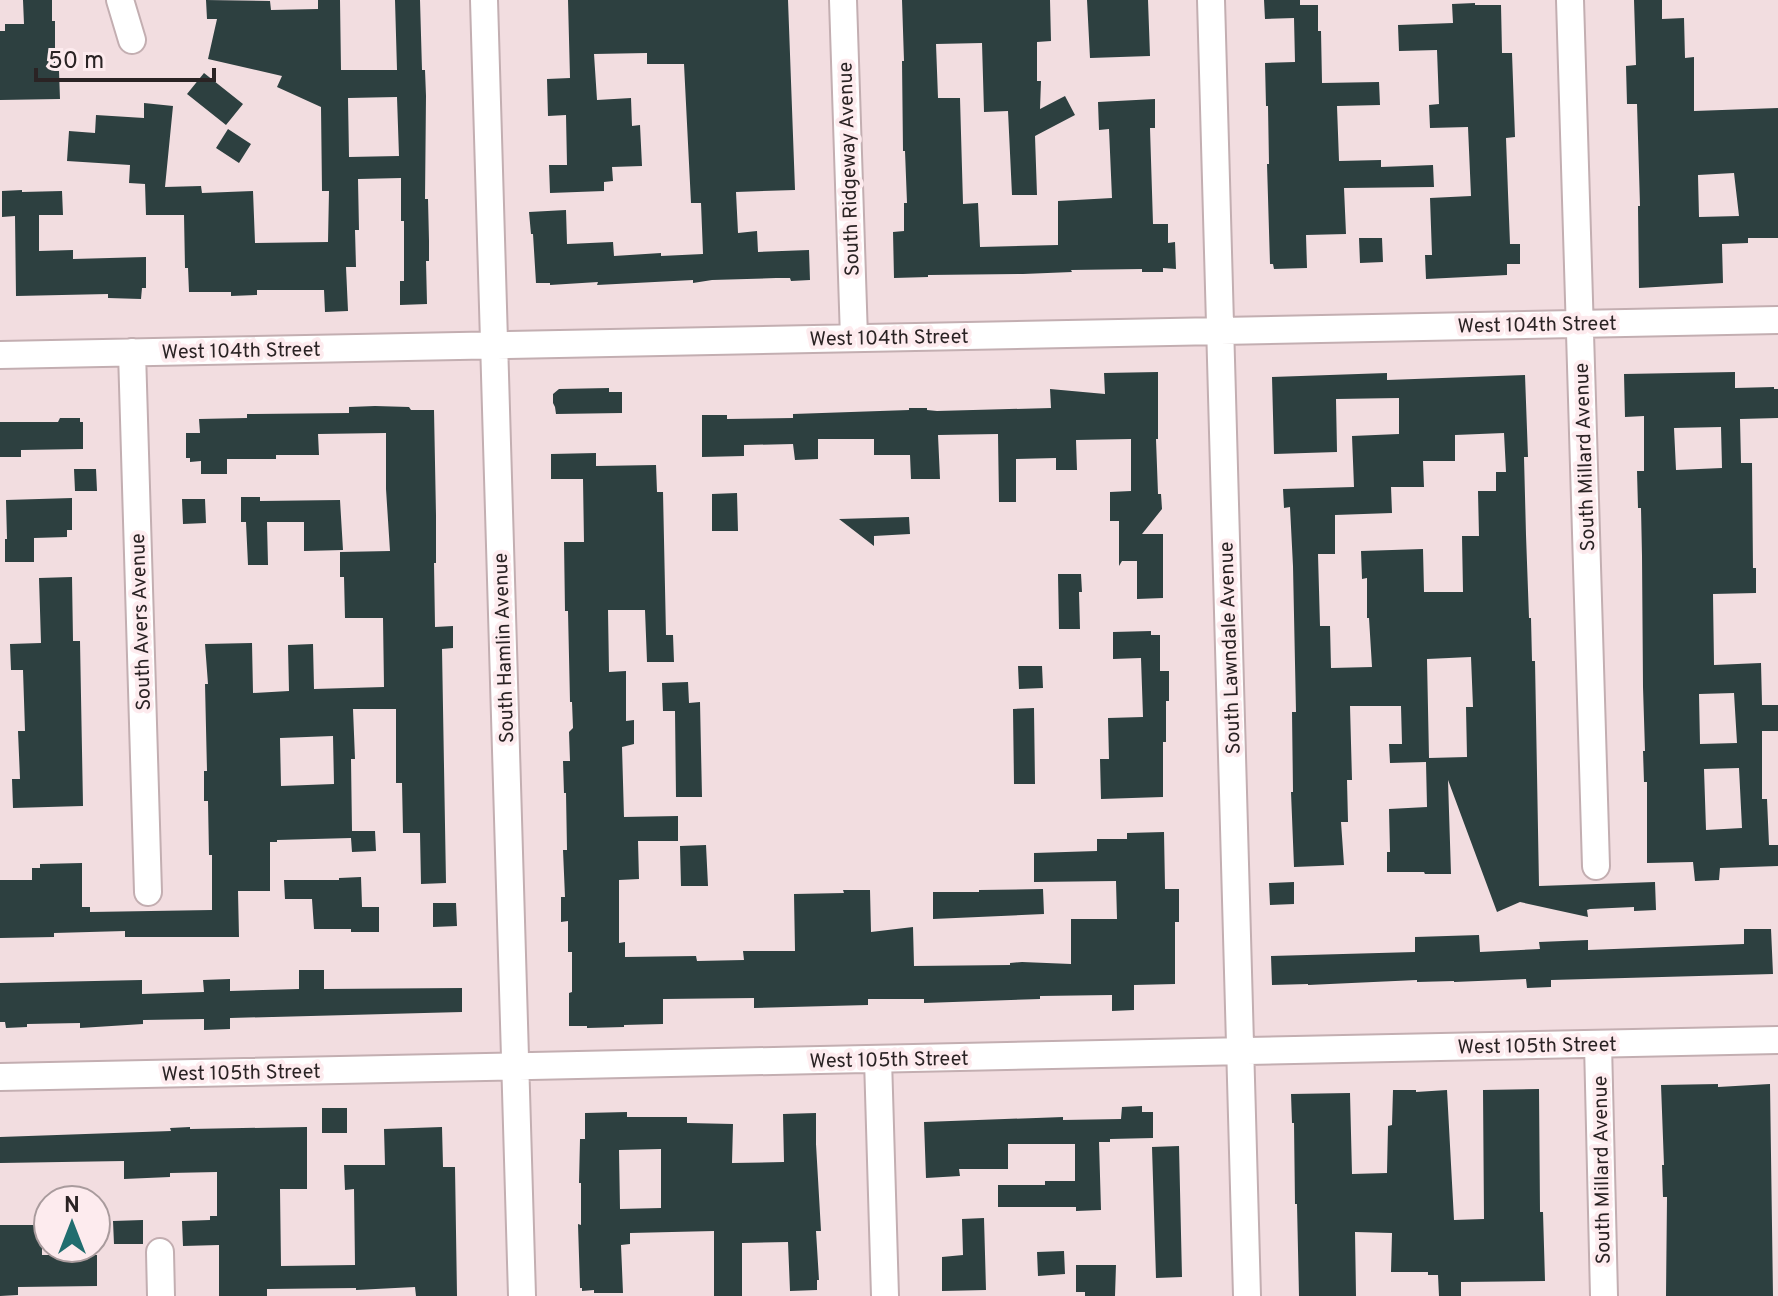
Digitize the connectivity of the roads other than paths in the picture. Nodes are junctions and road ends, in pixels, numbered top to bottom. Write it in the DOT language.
graph roads {
  1 [pos="120,0"];
  2 [pos="484,0"];
  3 [pos="843,0"];
  4 [pos="1211,0"];
  5 [pos="1570,0"];
  6 [pos="132,40"];
  7 [pos="1778,320"];
  8 [pos="1580,324"];
  9 [pos="1220,331"];
  10 [pos="854,338"];
  11 [pos="494,345"];
  12 [pos="132,352"];
  13 [pos="0,355"];
  14 [pos="1596,866"];
  15 [pos="148,892"];
  16 [pos="1778,1040"];
  17 [pos="1598,1044"];
  18 [pos="1240,1051"];
  19 [pos="878,1059"];
  20 [pos="515,1066"];
  21 [pos="0,1077"];
  22 [pos="160,1252"];
  23 [pos="161,1296"];
  24 [pos="522,1296"];
  25 [pos="885,1296"];
  26 [pos="1247,1296"];
  27 [pos="1604,1296"];
  1 -- 6 [label="street"];
  2 -- 11 [label="street, South Hamlin Avenue"];
  3 -- 10 [label="street, South Ridgeway Avenue"];
  4 -- 9 [label="street, South Lawndale Avenue"];
  5 -- 8 [label="street, South Millard Avenue"];
  7 -- 8 [label="street, West 104th Street"];
  8 -- 9 [label="street, West 104th Street"];
  8 -- 14 [label="street, South Millard Avenue"];
  9 -- 10 [label="street, West 104th Street"];
  9 -- 18 [label="street, South Lawndale Avenue"];
  10 -- 11 [label="street, West 104th Street"];
  11 -- 12 [label="street, West 104th Street"];
  11 -- 20 [label="street, South Hamlin Avenue"];
  12 -- 13 [label="street, West 104th Street"];
  12 -- 15 [label="street, South Avers Avenue"];
  16 -- 17 [label="street, West 105th Street"];
  17 -- 18 [label="street, West 105th Street"];
  17 -- 27 [label="street, South Millard Avenue"];
  18 -- 19 [label="street, West 105th Street"];
  18 -- 26 [label="street, South Lawndale Avenue"];
  19 -- 20 [label="street, West 105th Street"];
  19 -- 25 [label="street"];
  20 -- 21 [label="street, West 105th Street"];
  20 -- 24 [label="street, South Hamlin Avenue"];
  22 -- 23 [label="street"];
}
